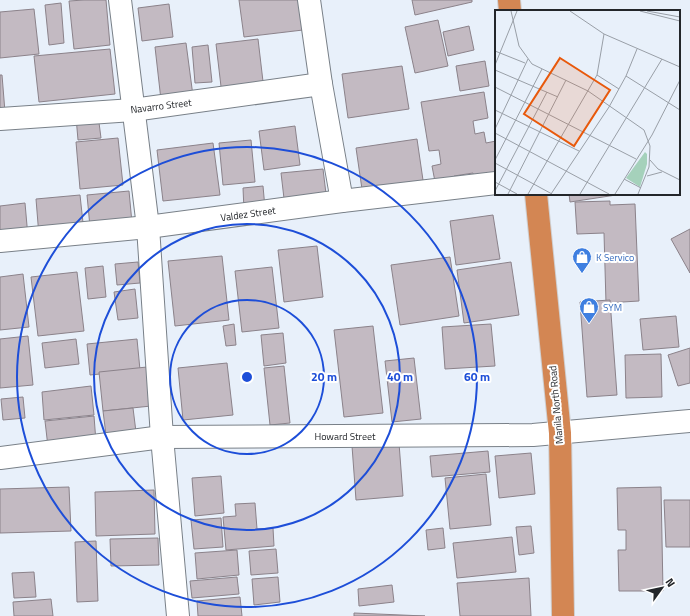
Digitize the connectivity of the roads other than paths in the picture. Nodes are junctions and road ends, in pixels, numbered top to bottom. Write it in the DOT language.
graph roads {
  1 [pos="120,0"];
  2 [pos="309,0"];
  3 [pos="509,0"];
  4 [pos="510,10"];
  5 [pos="321,84"];
  6 [pos="133,110"];
  7 [pos="0,119"];
  8 [pos="495,183"];
  9 [pos="536,195"];
  10 [pos="342,201"];
  11 [pos="148,227"];
  12 [pos="0,241"];
  13 [pos="690,421"];
  14 [pos="560,433"];
  15 [pos="162,437"];
  16 [pos="0,458"];
  17 [pos="178,616"];
  18 [pos="563,616"];
  1 -- 6 [label="street"];
  2 -- 5 [label="street"];
  3 -- 4 [label="highway"];
  5 -- 6 [label="street, Navarro Street"];
  5 -- 10 [label="street"];
  6 -- 7 [label="street, Navarro Street"];
  6 -- 11 [label="street"];
  8 -- 10 [label="street, Valdez Street"];
  9 -- 14 [label="highway, Manila North Road"];
  10 -- 11 [label="street, Valdez Street"];
  11 -- 12 [label="street, Valdez Street"];
  11 -- 15 [label="street"];
  13 -- 14 [label="street, Howard Street"];
  14 -- 15 [label="street, Howard Street"];
  14 -- 18 [label="highway, Manila North Road"];
  15 -- 16 [label="street, Howard Street"];
  15 -- 17 [label="street"];
}
